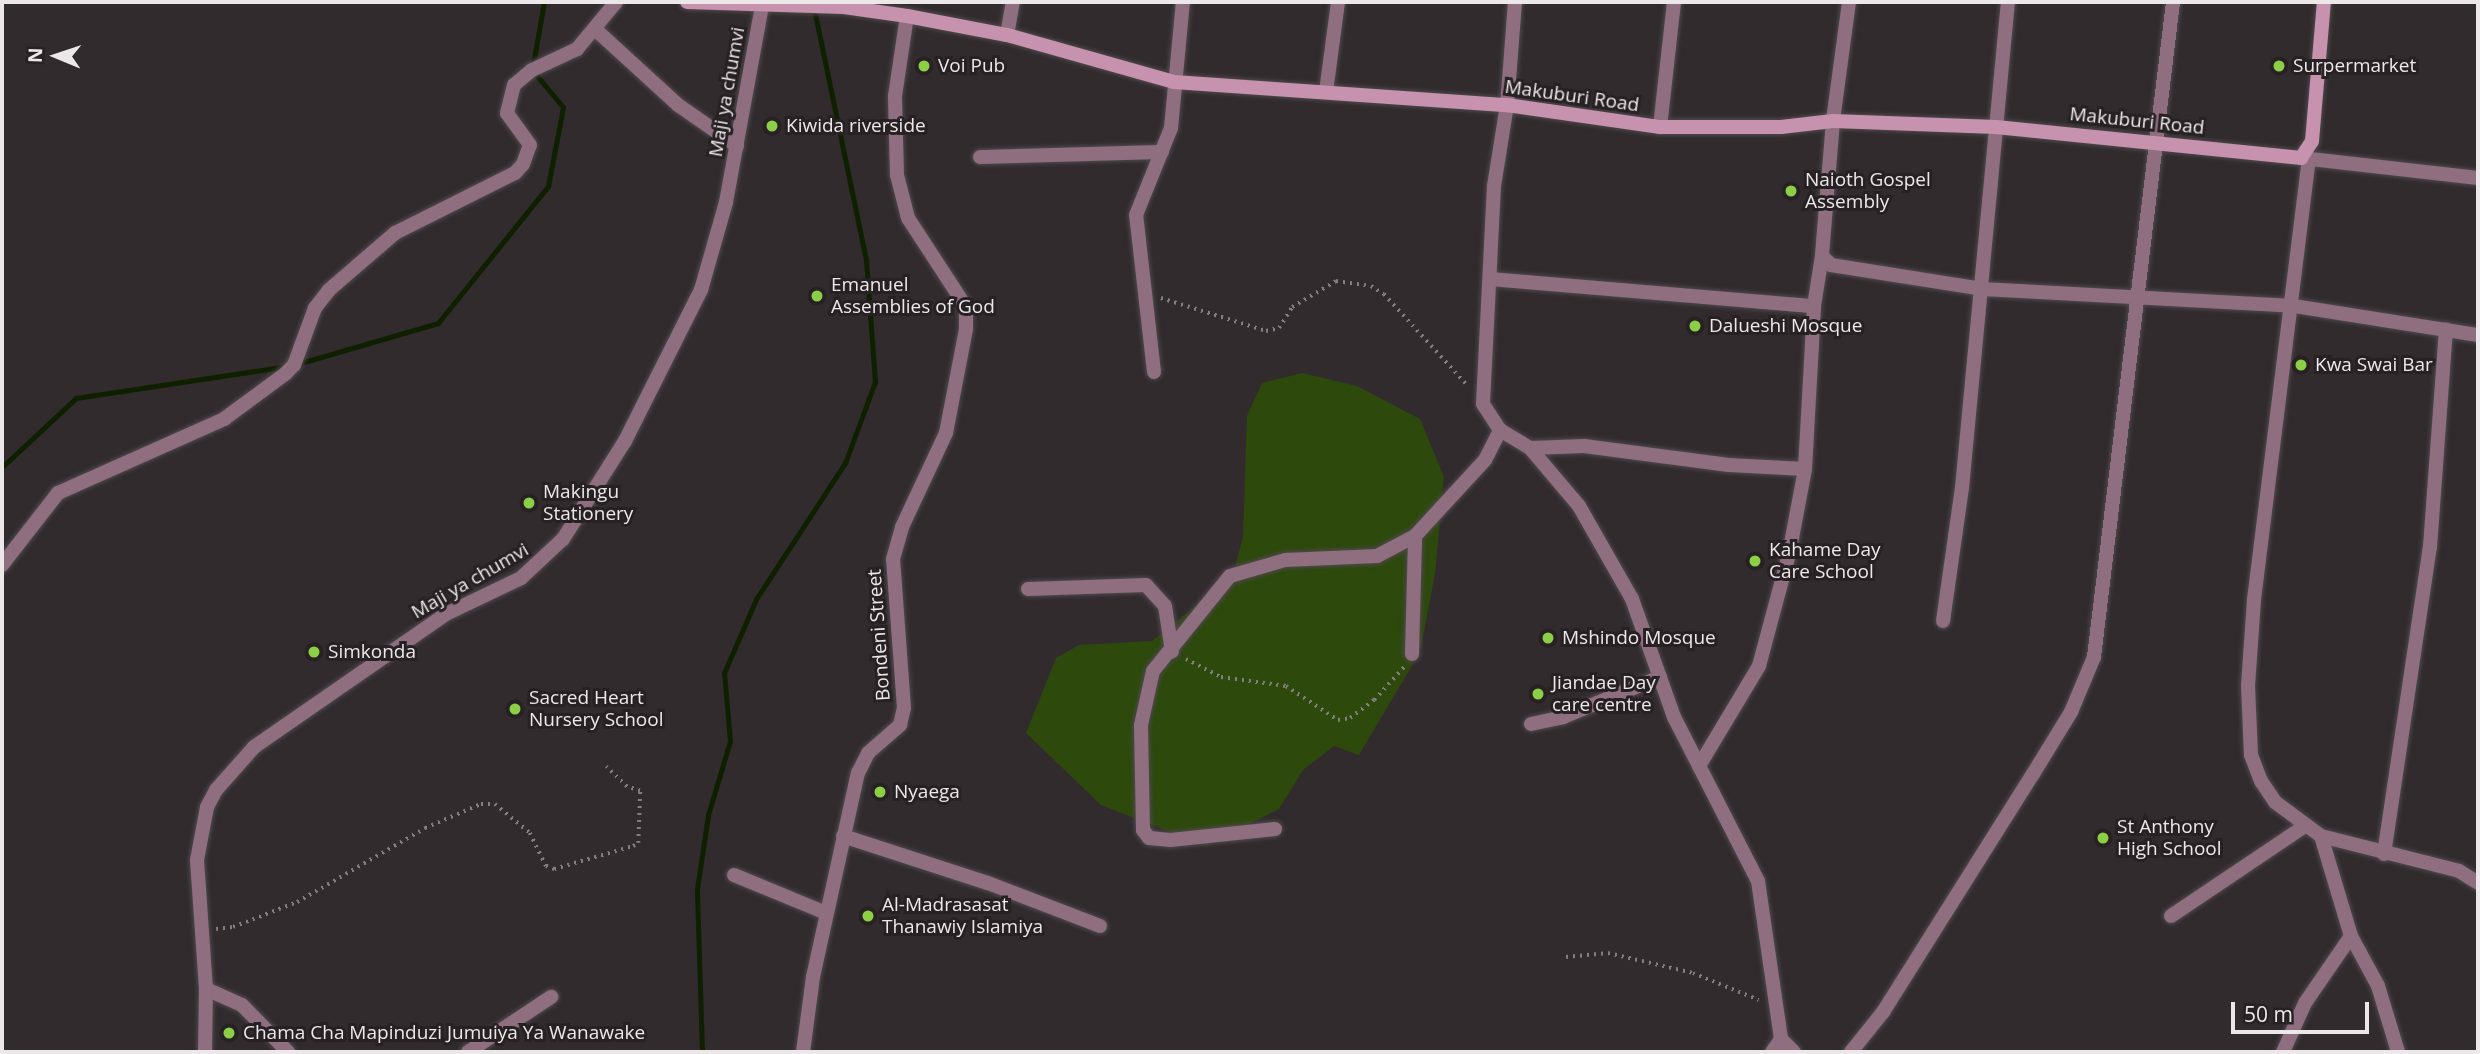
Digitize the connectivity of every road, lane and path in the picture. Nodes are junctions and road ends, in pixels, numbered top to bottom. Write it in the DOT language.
graph roads {
  1 [pos="616,2"];
  2 [pos="687,2"];
  3 [pos="1013,2"];
  4 [pos="1183,2"];
  5 [pos="1338,2"];
  6 [pos="1515,2"];
  7 [pos="1674,2"];
  8 [pos="1849,2"];
  9 [pos="2008,2"];
  10 [pos="2173,2"];
  11 [pos="2324,2"];
  12 [pos="762,6"];
  13 [pos="907,16"];
  14 [pos="596,30"];
  15 [pos="1007,35"];
  16 [pos="1174,82"];
  17 [pos="1326,92"];
  18 [pos="1507,105"];
  19 [pos="1833,121"];
  20 [pos="1660,127"];
  21 [pos="1996,127"];
  22 [pos="2158,142"];
  23 [pos="737,146"];
  24 [pos="1162,152"];
  25 [pos="979,157"];
  26 [pos="2305,158"];
  27 [pos="2478,177"];
  28 [pos="1822,256"];
  29 [pos="1490,279"];
  30 [pos="1982,289"];
  31 [pos="1142,291"];
  32 [pos="2135,297"];
  33 [pos="1814,306"];
  34 [pos="2294,306"];
  35 [pos="2446,330"];
  36 [pos="2478,335"];
  37 [pos="1154,372"];
  38 [pos="1481,393"];
  39 [pos="1500,430"];
  40 [pos="1530,448"];
  41 [pos="1805,469"];
  42 [pos="1415,537"];
  43 [pos="2,565"];
  44 [pos="1028,589"];
  45 [pos="1942,621"];
  46 [pos="1172,651"];
  47 [pos="1412,654"];
  48 [pos="1660,677"];
  49 [pos="1531,724"];
  50 [pos="1699,765"];
  51 [pos="606,767"];
  52 [pos="2305,826"];
  53 [pos="1275,829"];
  54 [pos="844,836"];
  55 [pos="2321,836"];
  56 [pos="2384,854"];
  57 [pos="734,875"];
  58 [pos="2478,883"];
  59 [pos="826,913"];
  60 [pos="2171,916"];
  61 [pos="1100,926"];
  62 [pos="200,930"];
  63 [pos="2351,936"];
  64 [pos="1566,957"];
  65 [pos="206,989"];
  66 [pos="551,997"];
  67 [pos="1774,1006"];
  68 [pos="1781,1039"];
  69 [pos="205,1052"];
  70 [pos="288,1052"];
  71 [pos="468,1052"];
  72 [pos="803,1052"];
  73 [pos="1772,1052"];
  74 [pos="1794,1052"];
  75 [pos="1851,1052"];
  76 [pos="2283,1052"];
  77 [pos="2398,1052"];
  1 -- 14 [label="street"];
  2 -- 12 [label="street, Makuburi Road"];
  3 -- 15 [label="street"];
  4 -- 16 [label="street"];
  5 -- 17 [label="street"];
  6 -- 18 [label="street"];
  7 -- 20 [label="street"];
  8 -- 19 [label="street"];
  9 -- 21 [label="street"];
  10 -- 22 [label="street"];
  11 -- 26 [label="street"];
  12 -- 13 [label="street, Makuburi Road"];
  12 -- 23 [label="street, Maji ya chumvi"];
  13 -- 15 [label="street, Makuburi Road"];
  13 -- 54 [label="street, Bondeni Street"];
  14 -- 23 [label="street"];
  14 -- 43 [label="street"];
  15 -- 16 [label="street, Makuburi Road"];
  16 -- 17 [label="street, Makuburi Road"];
  16 -- 24 [label="street"];
  17 -- 18 [label="street, Makuburi Road"];
  18 -- 20 [label="street, Makuburi Road"];
  18 -- 29 [label="street"];
  19 -- 20 [label="street, Makuburi Road"];
  19 -- 21 [label="street, Makuburi Road"];
  19 -- 28 [label="street"];
  21 -- 22 [label="street, Makuburi Road"];
  21 -- 30 [label="street"];
  22 -- 26 [label="street, Makuburi Road"];
  22 -- 32 [label="street"];
  23 -- 62 [label="street, Maji ya chumvi"];
  24 -- 25 [label="street"];
  24 -- 31 [label="street"];
  26 -- 27 [label="street"];
  26 -- 34 [label="street"];
  28 -- 30 [label="street"];
  28 -- 33 [label="street"];
  29 -- 33 [label="street"];
  29 -- 38 [label="street"];
  30 -- 32 [label="street"];
  30 -- 45 [label="street"];
  31 -- 37 [label="street"];
  31 -- 38 [label="path"];
  32 -- 34 [label="street"];
  32 -- 75 [label="street"];
  33 -- 41 [label="street"];
  34 -- 35 [label="street"];
  34 -- 52 [label="street"];
  35 -- 36 [label="street"];
  35 -- 56 [label="street"];
  38 -- 39 [label="street"];
  39 -- 40 [label="street"];
  39 -- 42 [label="street"];
  40 -- 41 [label="street"];
  40 -- 48 [label="street"];
  41 -- 50 [label="street"];
  42 -- 46 [label="street"];
  42 -- 47 [label="street"];
  44 -- 46 [label="street"];
  46 -- 47 [label="path"];
  46 -- 53 [label="street"];
  48 -- 49 [label="street"];
  48 -- 50 [label="street"];
  50 -- 67 [label="street"];
  51 -- 62 [label="path"];
  52 -- 55 [label="street"];
  52 -- 60 [label="street"];
  54 -- 59 [label="street, Bondeni Street"];
  54 -- 61 [label="street"];
  55 -- 56 [label="street"];
  55 -- 63 [label="street"];
  56 -- 58 [label="street"];
  57 -- 59 [label="street"];
  59 -- 72 [label="street, Bondeni Street"];
  62 -- 65 [label="street, Maji ya chumvi"];
  63 -- 76 [label="street"];
  63 -- 77 [label="street"];
  64 -- 67 [label="path"];
  65 -- 69 [label="street, Maji ya chumvi"];
  65 -- 70 [label="street"];
  66 -- 71 [label="street"];
  67 -- 68 [label="street"];
  68 -- 73 [label="street"];
  68 -- 74 [label="street"];
}
